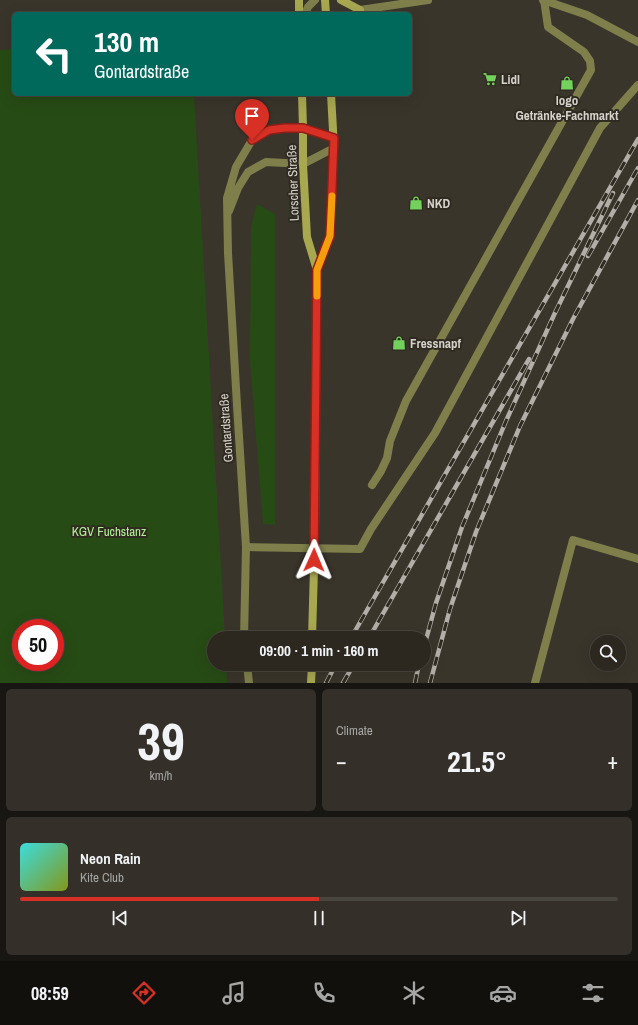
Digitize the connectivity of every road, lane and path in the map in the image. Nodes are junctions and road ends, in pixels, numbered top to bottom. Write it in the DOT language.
graph roads {
  1 [pos="299,0"];
  2 [pos="314,0"];
  3 [pos="325,0"];
  4 [pos="342,0"];
  5 [pos="428,0"];
  6 [pos="536,0"];
  7 [pos="544,0"];
  8 [pos="299,12"];
  9 [pos="306,12"];
  10 [pos="326,12"];
  11 [pos="359,12"];
  12 [pos="638,42"];
  13 [pos="638,85"];
  14 [pos="302,96"];
  15 [pos="331,96"];
  16 [pos="303,128"];
  17 [pos="334,138"];
  18 [pos="334,148"];
  19 [pos="303,164"];
  20 [pos="228,216"];
  21 [pos="317,270"];
  22 [pos="372,485"];
  23 [pos="246,546"];
  24 [pos="638,559"];
  25 [pos="244,631"];
  26 [pos="312,631"];
  27 [pos="247,671"];
  28 [pos="312,671"];
  29 [pos="248,683"];
  30 [pos="311,683"];
  31 [pos="535,683"];
  1 -- 8 [label="main road"];
  2 -- 9 [label="street"];
  3 -- 10 [label="main road"];
  4 -- 11 [label="main road"];
  5 -- 11 [label="street"];
  6 -- 7 [label="street"];
  7 -- 12 [label="street"];
  7 -- 22 [label="street"];
  13 -- 23 [label="street"];
  14 -- 16 [label="main road, Lorscher Straße"];
  15 -- 17 [label="main road, Lorscher Straße"];
  16 -- 17 [label="street, Gontardstraße"];
  16 -- 19 [label="main road, Lorscher Straße"];
  16 -- 20 [label="street, Gontardstraße"];
  17 -- 18 [label="main road, Lorscher Straße"];
  18 -- 19 [label="street"];
  18 -- 21 [label="main road, Lorscher Straße"];
  19 -- 20 [label="street, Gontardstraße"];
  19 -- 21 [label="main road, Lorscher Straße"];
  20 -- 23 [label="street, Gontardstraße"];
  21 -- 26 [label="main road, Lorscher Straße"];
  23 -- 25 [label="street, Gontardstraße"];
  24 -- 31 [label="street"];
  27 -- 29 [label="street"];
  28 -- 30 [label="main road"];
}
